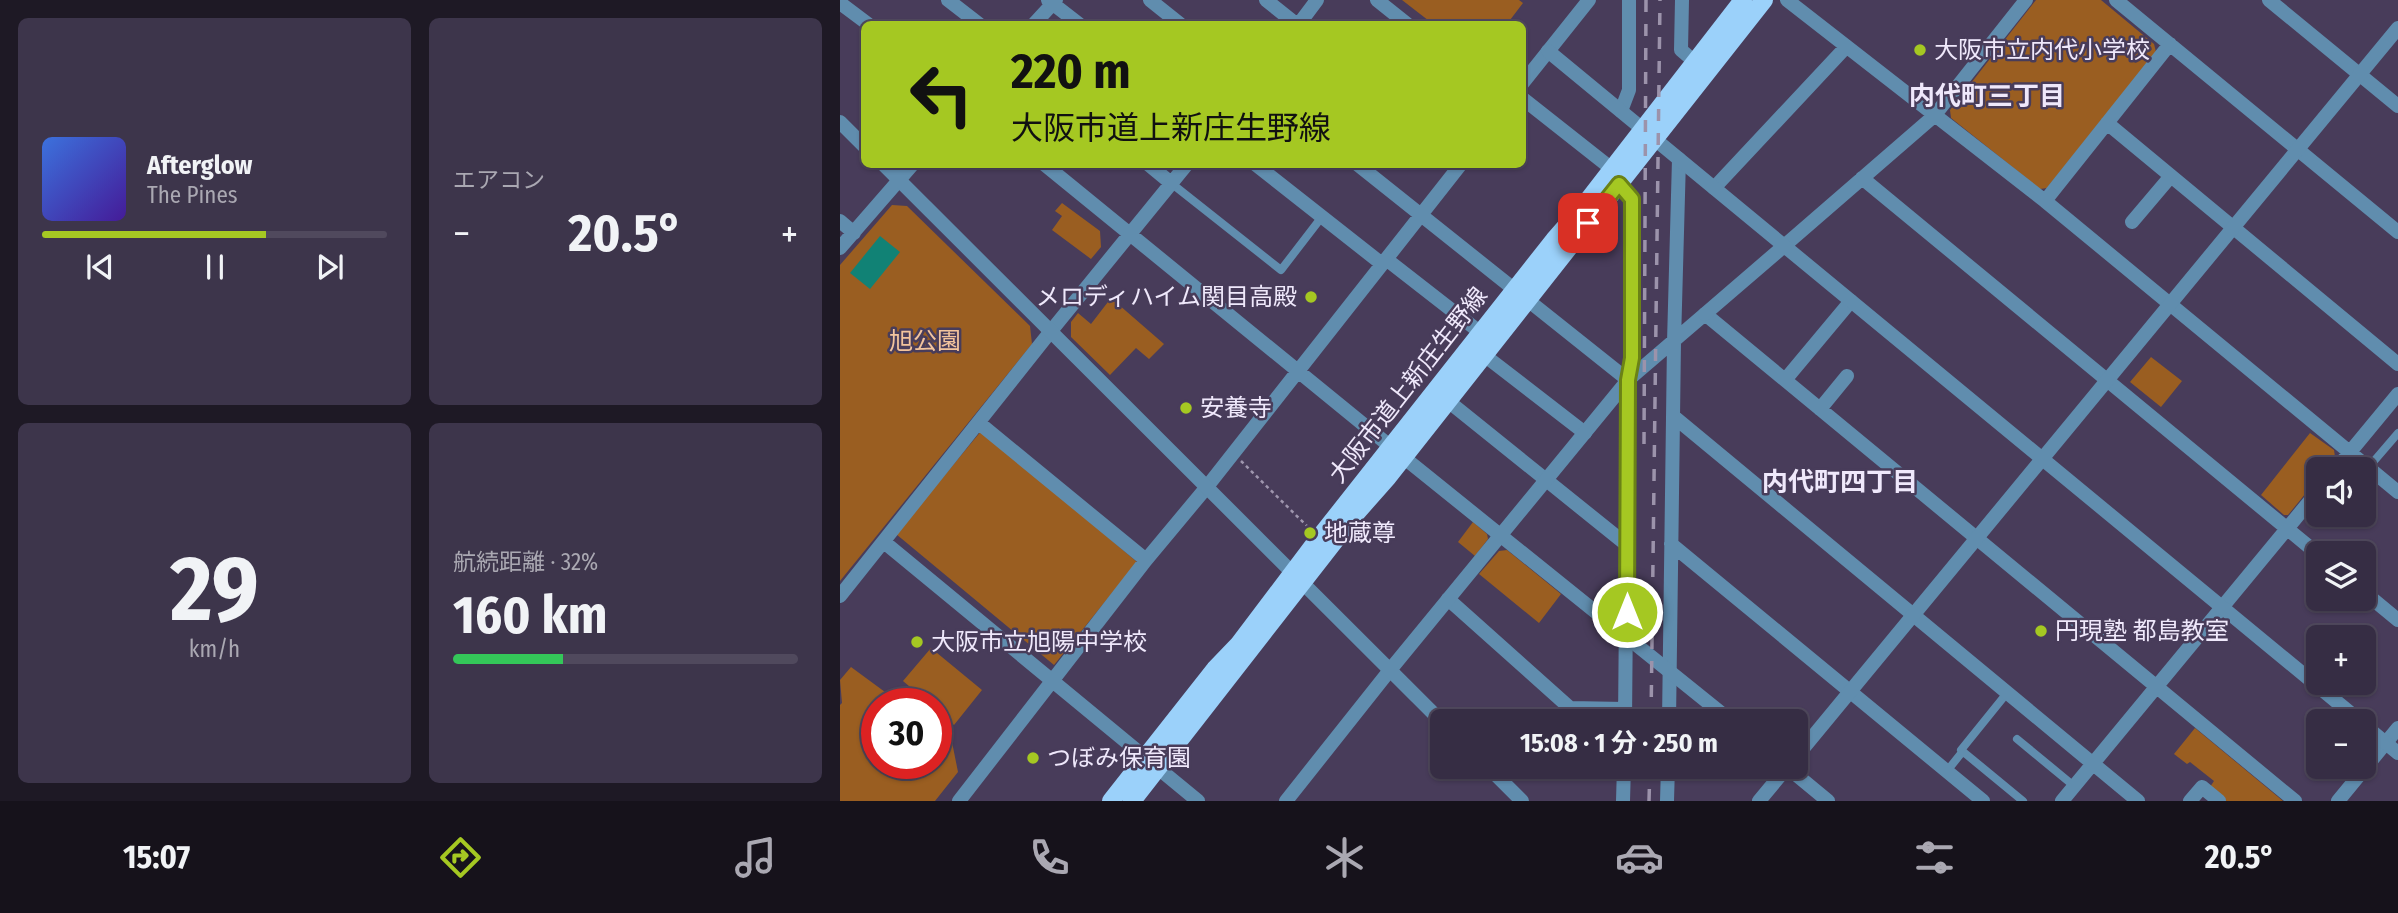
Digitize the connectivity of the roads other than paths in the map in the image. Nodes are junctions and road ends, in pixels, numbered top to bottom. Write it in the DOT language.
graph roads {
  1 [pos="948,0"];
  2 [pos="1150,0"];
  3 [pos="1265,0"];
  4 [pos="1317,0"];
  5 [pos="1377,0"];
  6 [pos="1589,0"];
  7 [pos="1629,0"];
  8 [pos="1682,0"];
  9 [pos="1743,0"];
  10 [pos="1764,0"];
  11 [pos="1787,0"];
  12 [pos="2026,0"];
  13 [pos="2116,0"];
  14 [pos="2269,0"];
  15 [pos="1052,1"];
  16 [pos="840,3"];
  17 [pos="864,21"];
  18 [pos="975,21"];
  19 [pos="1036,21"];
  20 [pos="1075,21"];
  21 [pos="1176,21"];
  22 [pos="1294,21"];
  23 [pos="1300,21"];
  24 [pos="1403,21"];
  25 [pos="2398,28"];
  26 [pos="2170,44"];
  27 [pos="1846,47"];
  28 [pos="1548,51"];
  29 [pos="1695,62"];
  30 [pos="2359,75"];
  31 [pos="1526,79"];
  32 [pos="1526,101"];
  33 [pos="2398,106"];
  34 [pos="1621,111"];
  35 [pos="1934,116"];
  36 [pos="840,122"];
  37 [pos="2107,123"];
  38 [pos="1648,134"];
  39 [pos="861,143"];
  40 [pos="2297,149"];
  41 [pos="1679,159"];
  42 [pos="887,168"];
  43 [pos="910,168"];
  44 [pos="1049,168"];
  45 [pos="1153,168"];
  46 [pos="1184,168"];
  47 [pos="1260,168"];
  48 [pos="1362,168"];
  49 [pos="1458,168"];
  50 [pos="1616,176"];
  51 [pos="2171,176"];
  52 [pos="1862,178"];
  53 [pos="900,181"];
  54 [pos="1171,183"];
  55 [pos="1714,188"];
  56 [pos="2045,201"];
  57 [pos="1421,214"];
  58 [pos="1321,218"];
  59 [pos="840,221"];
  60 [pos="2132,222"];
  61 [pos="2233,227"];
  62 [pos="2398,232"];
  63 [pos="854,233"];
  64 [pos="1130,234"];
  65 [pos="1784,246"];
  66 [pos="840,248"];
  67 [pos="1384,262"];
  68 [pos="1521,295"];
  69 [pos="1851,301"];
  70 [pos="2171,303"];
  71 [pos="1705,314"];
  72 [pos="1051,331"];
  73 [pos="1480,333"];
  74 [pos="1674,342"];
  75 [pos="1484,355"];
  76 [pos="2398,364"];
  77 [pos="1297,373"];
  78 [pos="1847,376"];
  79 [pos="1628,380"];
  80 [pos="1785,380"];
  81 [pos="2107,380"];
  82 [pos="1448,401"];
  83 [pos="2395,403"];
  84 [pos="1820,409"];
  85 [pos="1673,416"];
  86 [pos="979,423"];
  87 [pos="1585,433"];
  88 [pos="2398,433"];
  89 [pos="1397,452"];
  90 [pos="2350,452"];
  91 [pos="2346,457"];
  92 [pos="2356,457"];
  93 [pos="2042,459"];
  94 [pos="2376,459"];
  95 [pos="2376,474"];
  96 [pos="1546,480"];
  97 [pos="1206,488"];
  98 [pos="2398,492"];
  99 [pos="2306,505"];
  100 [pos="2287,528"];
  101 [pos="1501,534"];
  102 [pos="1976,538"];
  103 [pos="884,541"];
  104 [pos="1671,544"];
  105 [pos="2306,544"];
  106 [pos="1627,545"];
  107 [pos="1146,560"];
  108 [pos="1297,577"];
  109 [pos="840,596"];
  110 [pos="1448,599"];
  111 [pos="2376,602"];
  112 [pos="2222,607"];
  113 [pos="1913,615"];
  114 [pos="2398,620"];
  115 [pos="1626,635"];
  116 [pos="1390,670"];
  117 [pos="1670,671"];
  118 [pos="1054,681"];
  119 [pos="2156,687"];
  120 [pos="1850,691"];
  121 [pos="2007,693"];
  122 [pos="1578,709"];
  123 [pos="1625,709"];
  124 [pos="1669,709"];
  125 [pos="1716,709"];
  126 [pos="2345,709"];
  127 [pos="1430,710"];
  128 [pos="2398,728"];
  129 [pos="2376,735"];
  130 [pos="2017,739"];
  131 [pos="1808,742"];
  132 [pos="2386,743"];
  133 [pos="1963,751"];
  134 [pos="2398,753"];
  135 [pos="1151,764"];
  136 [pos="2093,764"];
  137 [pos="1947,771"];
  138 [pos="1501,779"];
  139 [pos="1624,779"];
  140 [pos="1668,779"];
  141 [pos="1777,779"];
  142 [pos="1801,779"];
  143 [pos="2074,786"];
  144 [pos="959,801"];
  145 [pos="1111,801"];
  146 [pos="1132,801"];
  147 [pos="1198,801"];
  148 [pos="1286,801"];
  149 [pos="1522,801"];
  150 [pos="1623,801"];
  151 [pos="1667,801"];
  152 [pos="1759,801"];
  153 [pos="1828,801"];
  154 [pos="1983,801"];
  155 [pos="2023,801"];
  156 [pos="2062,801"];
  157 [pos="2138,801"];
  158 [pos="2190,801"];
  159 [pos="2219,801"];
  160 [pos="2295,801"];
  161 [pos="2337,801"];
  1 -- 18 [label="street"];
  2 -- 21 [label="street"];
  3 -- 22 [label="street"];
  4 -- 23 [label="street"];
  5 -- 24 [label="street"];
  6 -- 28 [label="street"];
  7 -- 34 [label="street"];
  8 -- 29 [label="street"];
  9 -- 29 [label="main road, 大阪市道上新庄生野線"];
  10 -- 38 [label="main road, 大阪市道上新庄生野線"];
  11 -- 27 [label="street"];
  12 -- 35 [label="street"];
  13 -- 26 [label="street"];
  14 -- 30 [label="street"];
  15 -- 19 [label="street"];
  15 -- 20 [label="street"];
  16 -- 17 [label="street"];
  25 -- 30 [label="street"];
  26 -- 37 [label="street"];
  26 -- 40 [label="street"];
  27 -- 35 [label="street"];
  27 -- 55 [label="street"];
  28 -- 31 [label="street"];
  28 -- 34 [label="street"];
  29 -- 38 [label="main road, 大阪市道上新庄生野線"];
  30 -- 33 [label="street"];
  30 -- 40 [label="street"];
  32 -- 50 [label="street"];
  34 -- 38 [label="street"];
  35 -- 52 [label="street"];
  35 -- 56 [label="street"];
  36 -- 39 [label="street"];
  37 -- 51 [label="street"];
  37 -- 56 [label="street"];
  38 -- 41 [label="street"];
  38 -- 50 [label="main road, 大阪市道上新庄生野線"];
  40 -- 61 [label="street"];
  40 -- 62 [label="street"];
  41 -- 55 [label="street"];
  41 -- 74 [label="street"];
  42 -- 53 [label="street"];
  43 -- 53 [label="street"];
  44 -- 64 [label="street"];
  45 -- 54 [label="street"];
  46 -- 54 [label="street"];
  47 -- 58 [label="street"];
  48 -- 57 [label="street"];
  49 -- 57 [label="street"];
  50 -- 68 [label="main road, 大阪市道上新庄生野線"];
  50 -- 79 [label="street"];
  51 -- 60 [label="street"];
  51 -- 61 [label="street"];
  52 -- 65 [label="street"];
  52 -- 81 [label="street"];
  53 -- 63 [label="street"];
  53 -- 72 [label="street"];
  54 -- 58 [label="lane"];
  54 -- 64 [label="street"];
  55 -- 65 [label="street"];
  56 -- 70 [label="street"];
  57 -- 67 [label="street"];
  57 -- 68 [label="street"];
  58 -- 67 [label="street"];
  59 -- 63 [label="street"];
  61 -- 70 [label="street"];
  61 -- 76 [label="street"];
  63 -- 66 [label="street"];
  64 -- 72 [label="street"];
  64 -- 77 [label="street"];
  65 -- 69 [label="street"];
  65 -- 71 [label="street"];
  67 -- 73 [label="street"];
  67 -- 77 [label="street"];
  68 -- 73 [label="main road, 大阪市道上新庄生野線"];
  68 -- 75 [label="main road, 大阪市道上新庄生野線"];
  68 -- 79 [label="street"];
  69 -- 80 [label="street"];
  69 -- 93 [label="street"];
  70 -- 81 [label="street"];
  70 -- 90 [label="street"];
  71 -- 74 [label="street"];
  71 -- 80 [label="street"];
  72 -- 86 [label="street"];
  72 -- 97 [label="street"];
  73 -- 89 [label="main road, 大阪市道上新庄生野線"];
  74 -- 79 [label="street"];
  74 -- 85 [label="street"];
  75 -- 82 [label="main road, 大阪市道上新庄生野線"];
  75 -- 87 [label="street"];
  77 -- 89 [label="street"];
  77 -- 97 [label="street"];
  78 -- 84 [label="street"];
  79 -- 87 [label="street"];
  79 -- 106 [label="street"];
  80 -- 84 [label="street"];
  81 -- 93 [label="street"];
  81 -- 100 [label="street"];
  82 -- 89 [label="main road, 大阪市道上新庄生野線"];
  82 -- 96 [label="street"];
  83 -- 90 [label="street"];
  84 -- 102 [label="street"];
  85 -- 104 [label="street"];
  85 -- 113 [label="street"];
  86 -- 103 [label="street"];
  86 -- 107 [label="street"];
  87 -- 96 [label="street"];
  88 -- 94 [label="lane"];
  89 -- 101 [label="street"];
  89 -- 108 [label="main road, 大阪市道上新庄生野線"];
  89 -- 108 [label="main road, 大阪市道上新庄生野線"];
  90 -- 91 [label="street"];
  90 -- 92 [label="street"];
  93 -- 102 [label="street"];
  93 -- 112 [label="street"];
  95 -- 98 [label="street"];
  96 -- 101 [label="street"];
  96 -- 106 [label="street"];
  97 -- 107 [label="street"];
  97 -- 108 [label="street"];
  99 -- 100 [label="street"];
  100 -- 105 [label="street"];
  100 -- 112 [label="street"];
  101 -- 110 [label="street"];
  101 -- 115 [label="street"];
  102 -- 113 [label="street"];
  102 -- 119 [label="street"];
  103 -- 109 [label="street"];
  103 -- 118 [label="street"];
  104 -- 117 [label="street"];
  104 -- 120 [label="street"];
  106 -- 115 [label="street"];
  107 -- 118 [label="street"];
  108 -- 116 [label="street"];
  108 -- 135 [label="main road, 大阪市道上新庄生野線"];
  110 -- 116 [label="street"];
  110 -- 122 [label="street"];
  111 -- 114 [label="street"];
  112 -- 119 [label="street"];
  112 -- 126 [label="street"];
  113 -- 120 [label="street"];
  113 -- 121 [label="street"];
  115 -- 117 [label="street"];
  115 -- 123 [label="street"];
  116 -- 127 [label="street"];
  116 -- 148 [label="street"];
  117 -- 124 [label="street"];
  117 -- 125 [label="street"];
  118 -- 135 [label="street"];
  118 -- 144 [label="street"];
  119 -- 136 [label="street"];
  119 -- 160 [label="street"];
  120 -- 131 [label="street"];
  120 -- 137 [label="street"];
  121 -- 133 [label="lane"];
  121 -- 136 [label="street"];
  128 -- 132 [label="street"];
  129 -- 132 [label="street"];
  130 -- 143 [label="lane"];
  132 -- 134 [label="street"];
  132 -- 161 [label="street"];
  133 -- 137 [label="lane"];
  133 -- 155 [label="lane"];
  135 -- 145 [label="main road, 大阪市道上新庄生野線"];
  135 -- 146 [label="main road, 大阪市道上新庄生野線"];
  135 -- 147 [label="street"];
  136 -- 143 [label="street"];
  136 -- 157 [label="street"];
  137 -- 154 [label="street"];
  138 -- 149 [label="street"];
  139 -- 150 [label="street"];
  140 -- 151 [label="street"];
  141 -- 152 [label="street"];
  142 -- 153 [label="street"];
  143 -- 156 [label="street"];
  158 -- 159 [label="street"];
}
